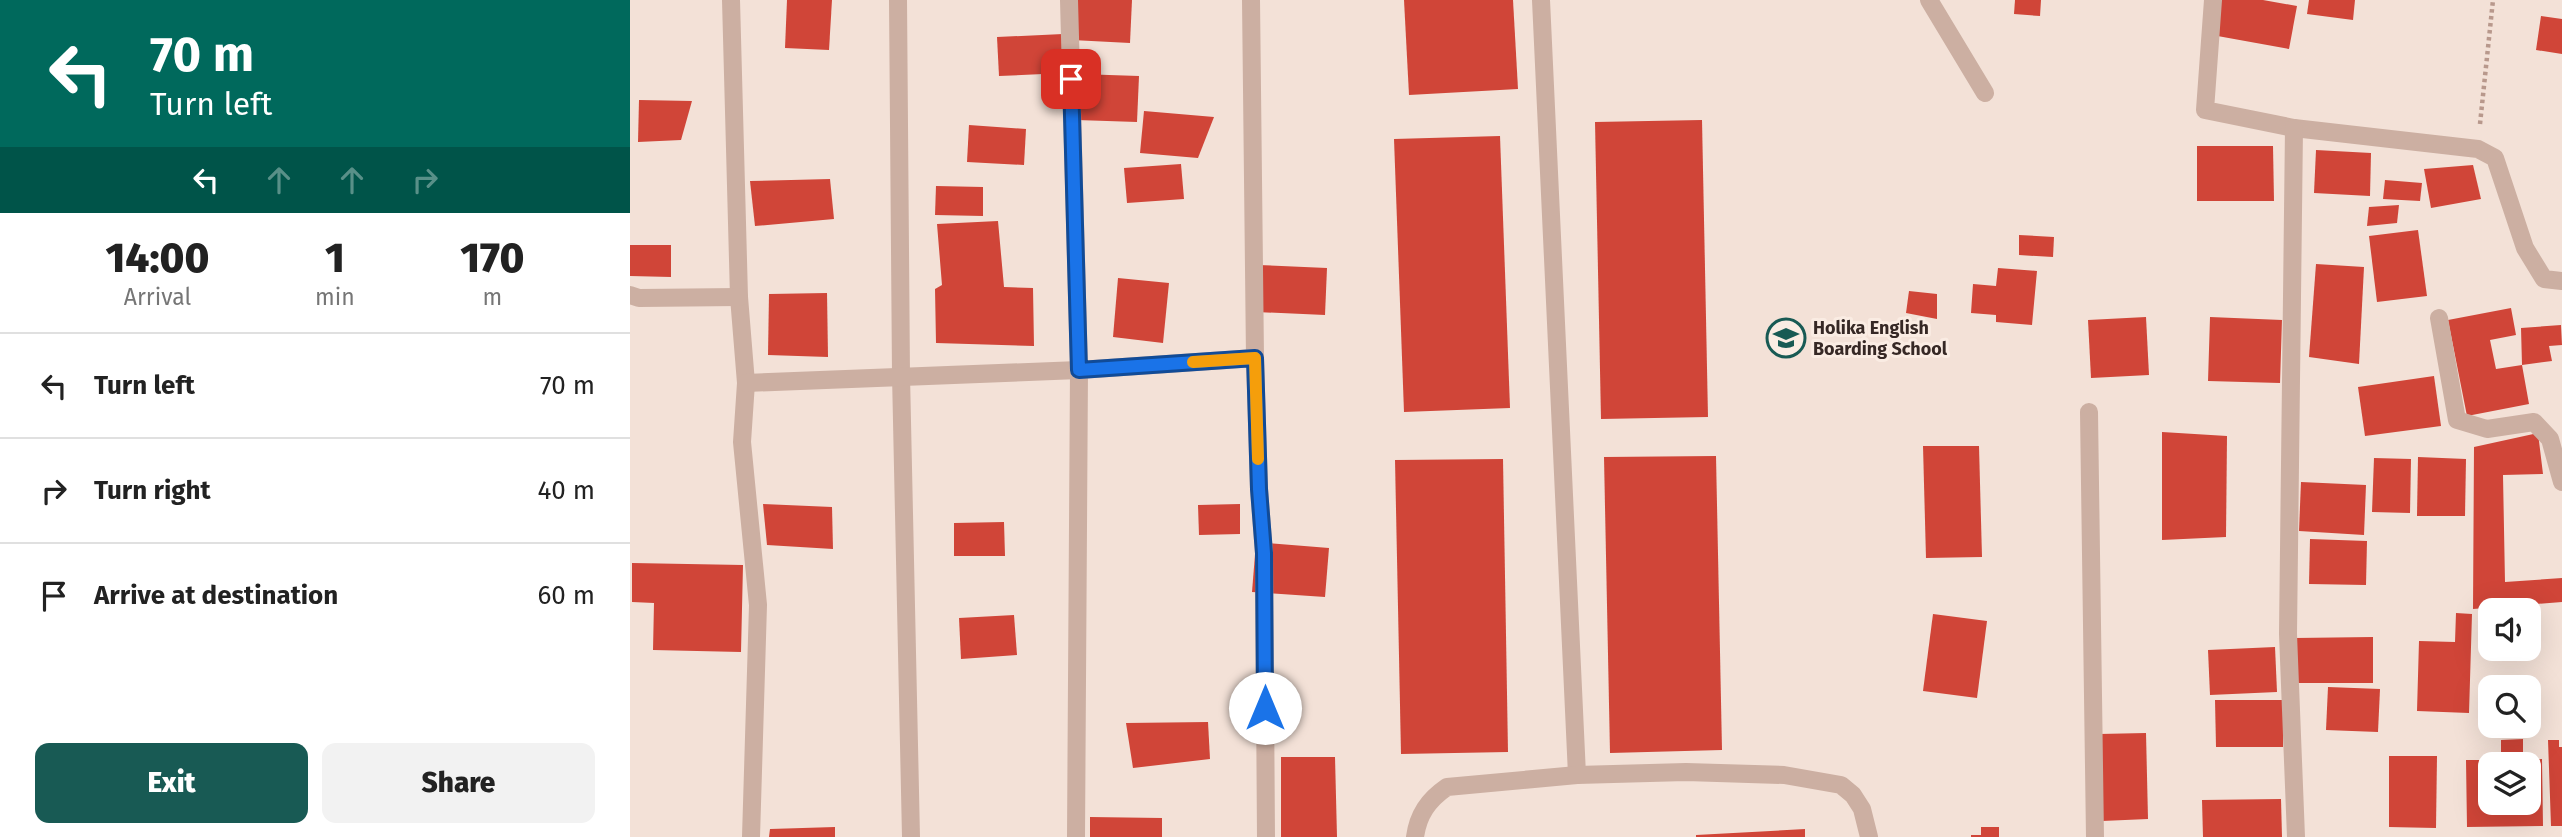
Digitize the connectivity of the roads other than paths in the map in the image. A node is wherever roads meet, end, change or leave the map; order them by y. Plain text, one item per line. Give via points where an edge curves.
1 (731, 0) edge
2 (898, 0) edge
3 (1069, 0) edge
4 (1251, 0) edge
5 (1541, 0) edge
6 (1929, 0) edge
7 (2213, 0) edge
8 (1985, 93) dead end
9 (2294, 128) junction
10 (2562, 281) edge
11 (630, 295) edge
12 (739, 297) junction
13 (2439, 318) dead end
14 (1255, 358) junction
15 (1079, 370) junction
16 (901, 375) junction
17 (746, 383) junction
18 (2089, 412) dead end
19 (2562, 482) edge
20 (1577, 775) junction
21 (751, 837) edge
22 (911, 837) edge
23 (1076, 837) edge
24 (1266, 837) edge
25 (1415, 837) edge
26 (1869, 837) edge
27 (2095, 837) edge
28 (2296, 837) edge

1 - 12 street
2 - 16 street
3 - 15 street
4 - 14 street
5 - 20 street
6 - 8 street
7 - 9 street via 2205,110
9 - 10 street via 2478,149 2494,159 2525,248 2544,279
9 - 28 street via 2288,634
11 - 12 street
12 - 17 street
13 - 19 street via 2457,421 2487,429 2534,422 2550,439
14 - 15 street
14 - 24 street via 1264,553
15 - 16 street
15 - 23 street
16 - 17 street
16 - 22 street
17 - 21 street via 742,442 758,605
18 - 27 street
20 - 25 street via 1447,787 1433,796 1417,820
20 - 26 street via 1784,775 1841,785 1862,809

